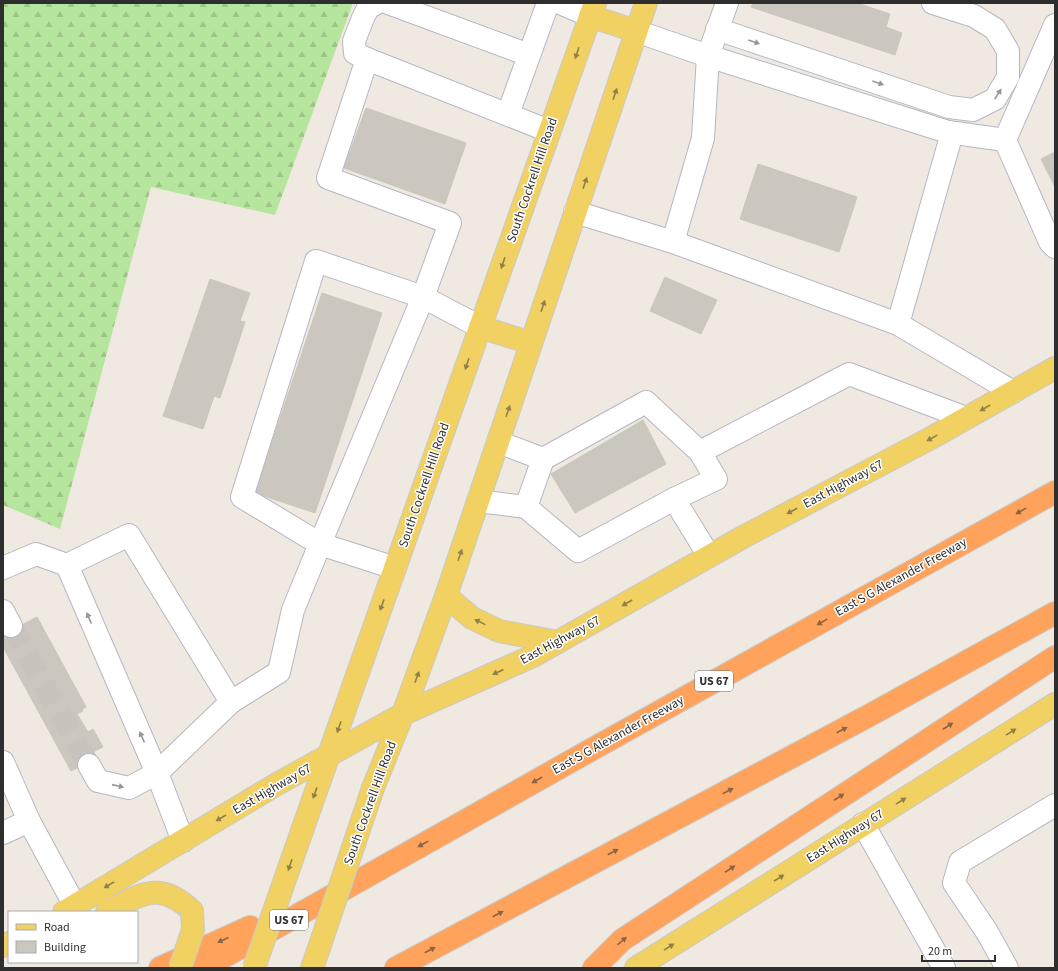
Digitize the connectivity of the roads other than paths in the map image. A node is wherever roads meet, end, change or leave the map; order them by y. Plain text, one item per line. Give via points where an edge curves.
1 (377, 3) edge
2 (388, 3) edge
3 (548, 3) edge
4 (560, 3) edge
5 (646, 3) edge
6 (727, 3) edge
7 (934, 3) edge
8 (592, 9) edge
9 (1055, 25) edge
10 (717, 29) junction
11 (636, 30) junction
12 (529, 55) junction
13 (708, 56) junction
14 (367, 59) junction
15 (508, 114) junction
16 (550, 131) junction
17 (948, 132) junction
18 (1005, 140) junction
19 (575, 212) junction
20 (673, 242) junction
21 (1055, 247) edge
22 (423, 297) junction
23 (898, 324) junction
24 (480, 327) junction
25 (531, 343) junction
26 (1055, 368) edge
27 (1013, 392) junction
28 (966, 418) junction
29 (498, 442) junction
30 (700, 452) junction
31 (543, 459) junction
32 (1055, 492) edge
33 (674, 499) junction
34 (478, 501) junction
35 (526, 508) junction
36 (320, 544) junction
37 (709, 556) junction
38 (67, 565) junction
39 (3, 568) edge
40 (395, 568) junction
41 (446, 596) junction
42 (1055, 613) edge
43 (558, 642) junction
44 (1055, 657) edge
45 (231, 702) junction
46 (1055, 704) edge
47 (403, 714) junction
48 (328, 758) junction
49 (3, 762) edge
50 (89, 765) tunnel mouth
51 (157, 773) junction
52 (1055, 805) edge
53 (29, 821) junction
54 (863, 824) junction
55 (3, 833) edge
56 (183, 841) junction
57 (373, 872) junction
58 (70, 909) edge
59 (109, 911) edge
60 (160, 968) edge
61 (180, 968) edge
62 (204, 968) edge
63 (254, 968) edge
64 (312, 968) edge
65 (396, 968) edge
66 (594, 968) edge
67 (636, 968) edge
68 (944, 968) edge
69 (1007, 968) edge

1 - 14 lane via 368,8 354,41 355,52
2 - 12 lane
3 - 12 lane
4 - 8 lane
5 - 11 main road, South Cockrell Hill Road
6 - 10 lane
10 -> 7 lane via 949,107 973,110 995,99 1008,77 1008,51 995,29 974,16
8 - 11 main road
8 -> 16 main road, South Cockrell Hill Road
9 - 18 lane
10 - 13 lane
11 - 13 lane
19 -> 11 main road, South Cockrell Hill Road
12 - 15 lane
13 - 17 lane
13 - 20 lane via 703,138
14 - 15 lane
14 - 22 lane via 328,178 450,222
15 - 16 lane
16 -> 24 main road, South Cockrell Hill Road
17 - 18 lane
17 - 23 lane via 950,140
18 - 21 lane via 1050,242
19 - 20 lane
25 -> 19 main road, South Cockrell Hill Road
20 - 23 lane
22 - 24 lane
22 - 36 lane
22 - 36 lane via 316,261 242,497
23 - 27 lane
24 - 25 main road
24 -> 40 main road, South Cockrell Hill Road
29 -> 25 main road, South Cockrell Hill Road
26 - 27 main road, East Highway 67
27 -> 28 main road, East Highway 67
28 - 30 lane via 849,374
28 -> 37 main road, East Highway 67
29 - 31 lane
29 - 34 main road, South Cockrell Hill Road
30 - 31 lane via 646,402
30 - 33 lane via 716,479
31 - 35 lane
32 -> 57 highway, East S G Alexander Freeway / US 67
33 - 35 lane via 578,551
33 - 37 lane
34 - 35 lane
41 -> 34 main road, South Cockrell Hill Road
36 - 40 lane
36 - 45 lane via 293,610 279,672
37 -> 43 main road, East Highway 67
38 - 39 lane via 36,554
38 - 45 lane via 130,535
51 -> 38 lane
40 -> 48 main road, South Cockrell Hill Road
43 -> 41 main road via 499,631 472,618
47 -> 41 main road, South Cockrell Hill Road
65 -> 42 highway via 870,715
43 -> 47 main road, East Highway 67 via 534,656
66 -> 44 highway via 622,940
45 - 51 lane
54 -> 46 main road, East Highway 67
47 - 48 main road, East Highway 67
47 - 64 main road, South Cockrell Hill Road, bridge via 373,788
48 -> 56 main road, East Highway 67 via 277,784
48 -> 63 main road, South Cockrell Hill Road, bridge
49 - 53 lane
50 -> 51 lane via 98,782 128,788
51 - 56 lane
52 - 69 lane via 960,862 954,883 987,932
53 - 55 lane
53 - 58 lane
67 -> 54 main road, East Highway 67
54 - 68 lane
56 -> 58 main road, East Highway 67
57 -> 60 highway
57 - 62 highway, East S G Alexander Freeway / US 67
59 - 61 main road, bridge via 136,897 158,892 181,901 192,911 193,930

